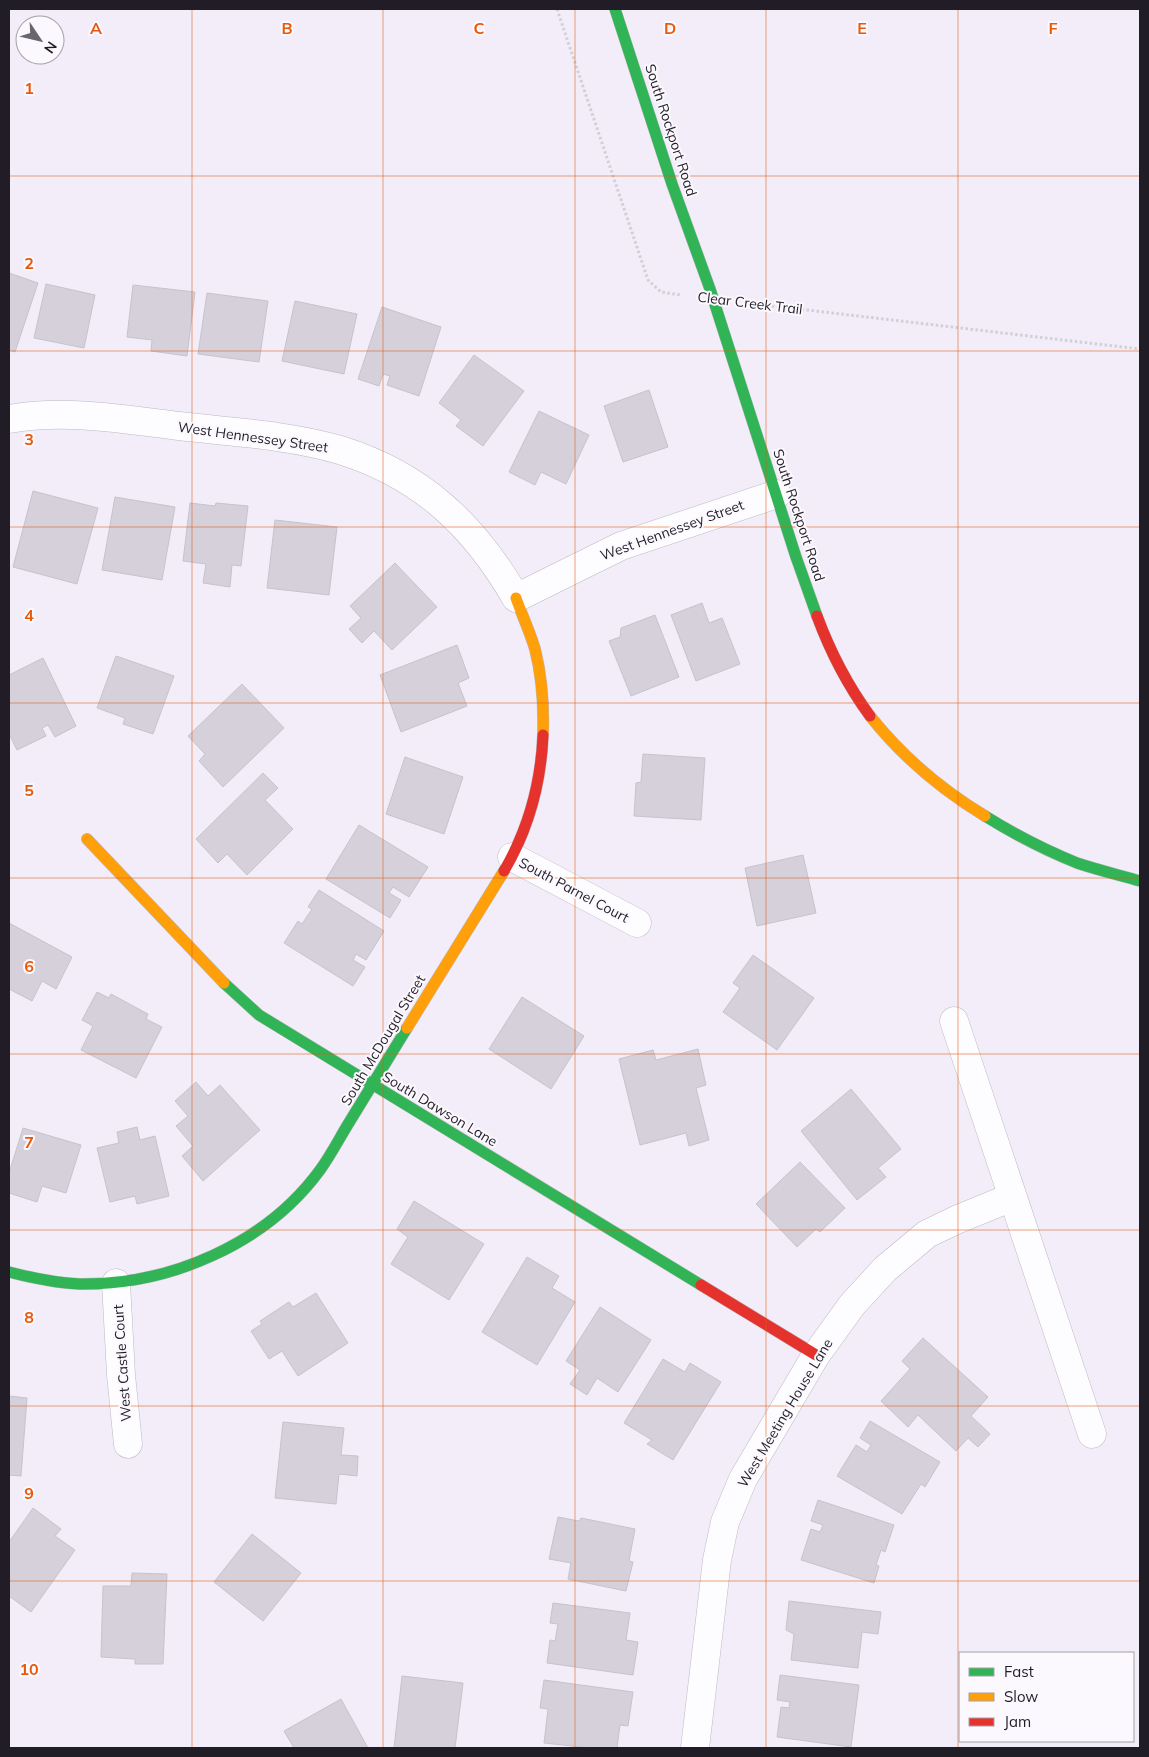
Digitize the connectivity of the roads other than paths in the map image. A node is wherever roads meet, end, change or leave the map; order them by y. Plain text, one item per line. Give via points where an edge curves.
1 (615, 9) edge
2 (9, 419) edge
3 (777, 494) junction
4 (516, 598) junction
5 (87, 840) dead end
6 (512, 857) junction
7 (1140, 881) edge
8 (637, 923) dead end
9 (954, 1021) dead end
10 (373, 1086) junction
11 (1012, 1197) junction
12 (9, 1272) edge
13 (116, 1282) junction
14 (816, 1355) junction
15 (1092, 1434) dead end
16 (128, 1444) dead end
17 (695, 1748) edge

1 - 3 street, South Rockport Road
2 - 4 street, West Hennessey Street via 58,414 102,416 300,441 348,453 403,478 446,509 498,566
3 - 4 street, West Hennessey Street via 621,546
3 - 7 street, South Rockport Road via 804,581 843,673 866,712 891,739 947,790 1024,840 1070,860
4 - 6 street, South McDougal Street via 539,669 542,755 536,789
5 - 10 street, South Dawson Lane via 259,1015
6 - 8 street, South Parnel Court
6 - 10 street, South McDougal Street
9 - 11 street
10 - 13 street, South McDougal Street via 321,1169 281,1212 247,1237 208,1258 168,1272
10 - 14 street, South Dawson Lane
11 - 14 street, West Meeting House Lane via 934,1230 909,1249 885,1269 852,1305
11 - 15 street
12 - 13 street, South McDougal Street via 52,1281
13 - 16 street, West Castle Court
14 - 17 street, West Meeting House Lane via 743,1479 725,1522 717,1560

